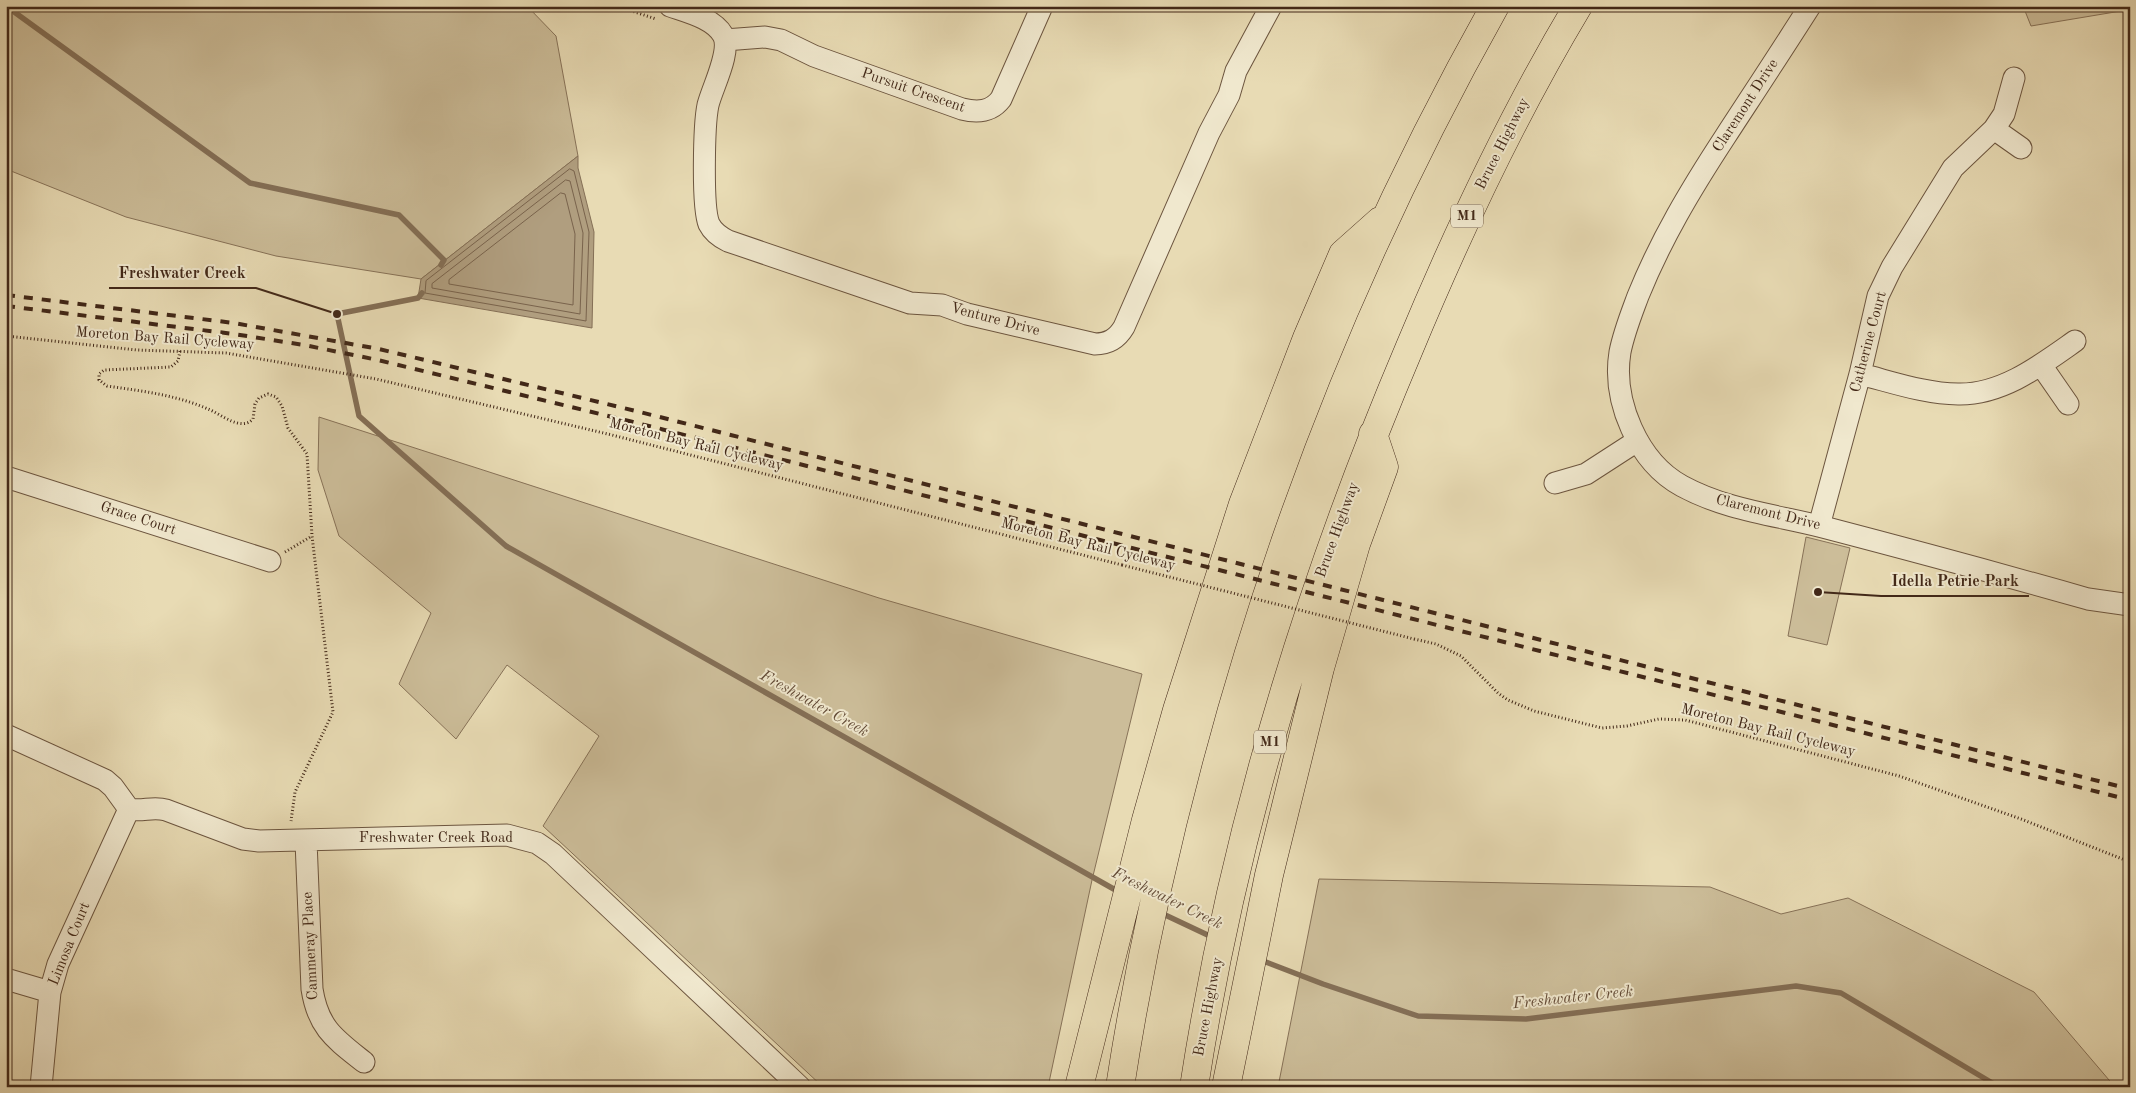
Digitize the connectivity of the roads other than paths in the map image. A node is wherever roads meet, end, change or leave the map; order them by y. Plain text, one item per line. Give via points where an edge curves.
1 (1042, 6) edge
2 (1271, 6) edge
3 (1495, 6) edge
4 (1578, 6) edge
5 (1810, 6) edge
6 (666, 14) edge
7 (725, 40) junction
8 (2014, 78) dead end
9 (1994, 130) junction
10 (2021, 148) dead end
11 (1386, 215) junction
12 (2075, 341) dead end
13 (2041, 365) junction
14 (1860, 374) junction
15 (2068, 404) dead end
16 (1373, 434) junction
17 (1637, 441) junction
18 (6, 477) edge
19 (1555, 484) dead end
20 (1819, 526) junction
21 (270, 560) road end
22 (2130, 605) edge
23 (6, 735) edge
24 (129, 809) junction
25 (298, 841) junction
26 (6, 979) edge
27 (50, 992) junction
28 (364, 1062) dead end
29 (41, 1087) edge
30 (800, 1087) edge
31 (1079, 1087) edge
32 (1120, 1087) edge
33 (1194, 1087) edge
34 (1226, 1087) edge

1 - 7 street, Pursuit Crescent via 1001,98 992,107 978,112 833,62 781,40 765,37
2 - 7 street, Venture Drive via 1236,70 1229,95 1209,133 1124,328 1113,340 1103,344 967,314 942,305 910,303 736,244 716,234 709,224 706,208 706,122 725,53
3 - 11 highway via 1457,73
4 - 16 highway, Bruce Highway / M1 via 1527,96 1464,223
5 - 17 street, Claremont Drive via 1692,188 1650,266 1625,330 1620,355 1623,402
6 - 7 street via 707,22 719,30
8 - 9 street, Catherine Court via 2004,114
9 - 10 street
9 - 14 street, Catherine Court via 1953,168 1892,267 1878,296
11 - 31 highway via 1343,254 1243,504 1192,658 1146,820
11 - 32 highway via 1302,416 1211,684 1171,831 1143,955
12 - 13 street
13 - 14 street via 2014,381 1980,392 1959,394
13 - 15 street
14 - 20 street, Catherine Court
16 - 33 highway, Bruce Highway / M1 via 1320,580 1274,727 1238,861
16 - 34 highway via 1384,467 1356,544 1330,632 1269,875
17 - 19 street via 1586,474
17 - 20 street, Claremont Drive via 1658,468 1680,485 1705,497 1738,508
18 - 21 street, Grace Court
20 - 22 street, Claremont Drive via 2088,599
23 - 24 street via 105,780
24 - 25 street, Freshwater Creek Road via 158,807 243,838
24 - 27 street, Limosa Court via 58,964
25 - 28 street, Cammeray Place via 315,1009 337,1040
25 - 30 street, Freshwater Creek Road via 507,835 537,843 553,854
26 - 27 street
27 - 29 street, Limosa Court

